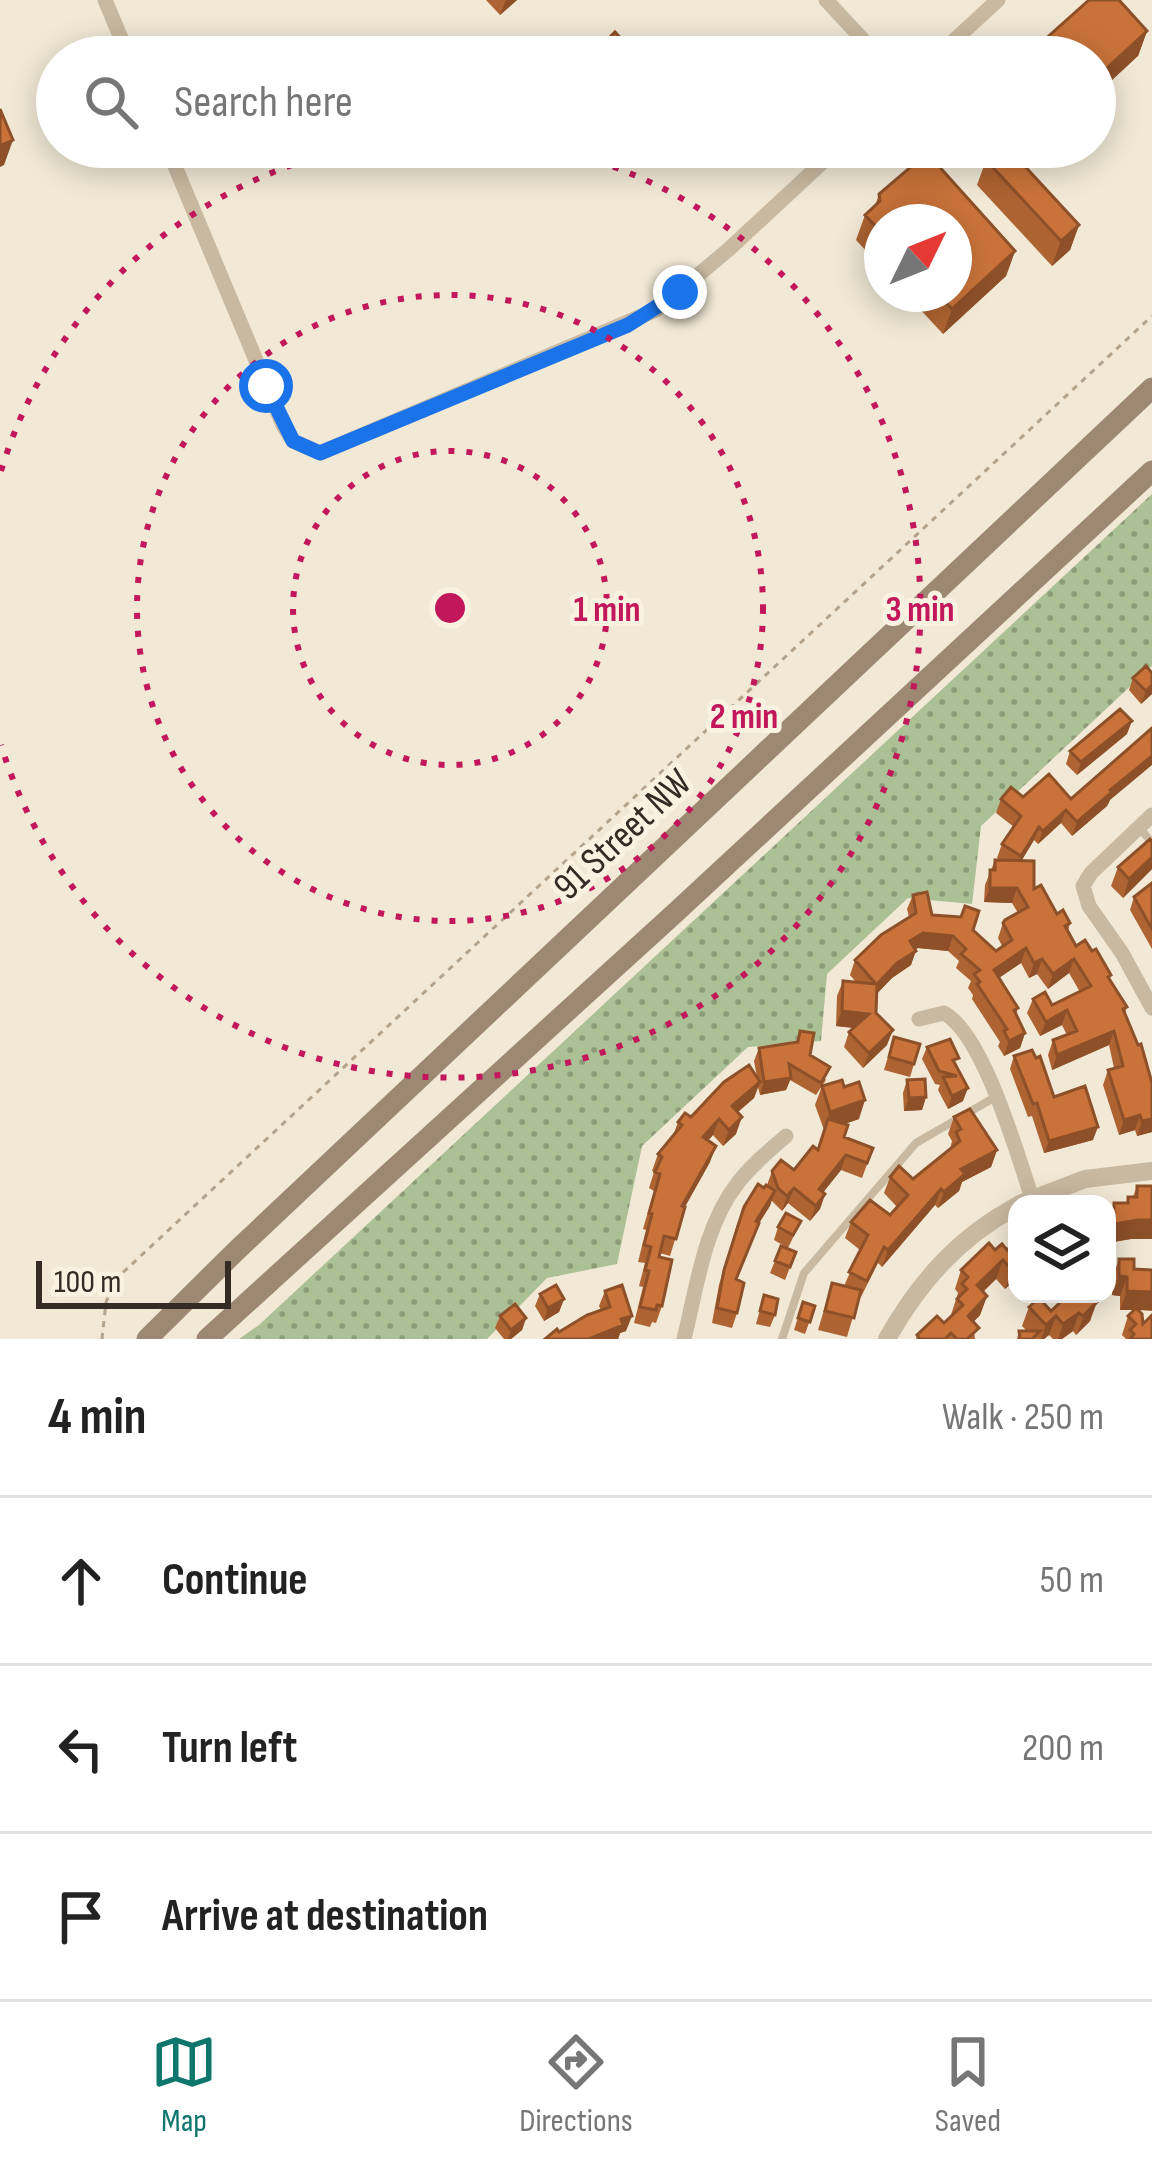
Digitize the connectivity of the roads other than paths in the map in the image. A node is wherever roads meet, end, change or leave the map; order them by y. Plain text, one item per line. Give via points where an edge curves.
1 (105, 0) edge
2 (826, 0) edge
3 (998, 0) edge
4 (120, 36) edge
5 (859, 36) edge
6 (959, 36) edge
7 (175, 168) edge
8 (816, 168) edge
9 (1152, 388) edge
10 (1152, 471) edge
11 (1152, 815) edge
12 (1139, 827) junction
13 (1152, 843) edge
14 (1152, 1008) edge
15 (919, 1018) dead end
16 (997, 1096) junction
17 (786, 1136) dead end
18 (1152, 1171) edge
19 (1021, 1195) edge
20 (1044, 1195) edge
21 (1008, 1212) edge
22 (147, 1339) edge
23 (207, 1339) edge
24 (684, 1339) edge
25 (782, 1339) edge
26 (887, 1339) edge

1 - 4 street
2 - 5 street
3 - 6 street
7 - 8 street via 283,425 293,441 320,453 656,310
9 - 22 main road, 91 Street NW
10 - 23 main road
11 - 12 street
12 - 13 lane
12 - 14 street via 1083,886
15 - 16 street via 952,1017
16 - 19 street
16 - 25 lane via 916,1143 804,1273
17 - 24 street via 723,1204
18 - 20 street via 1085,1179
21 - 26 street via 952,1251

